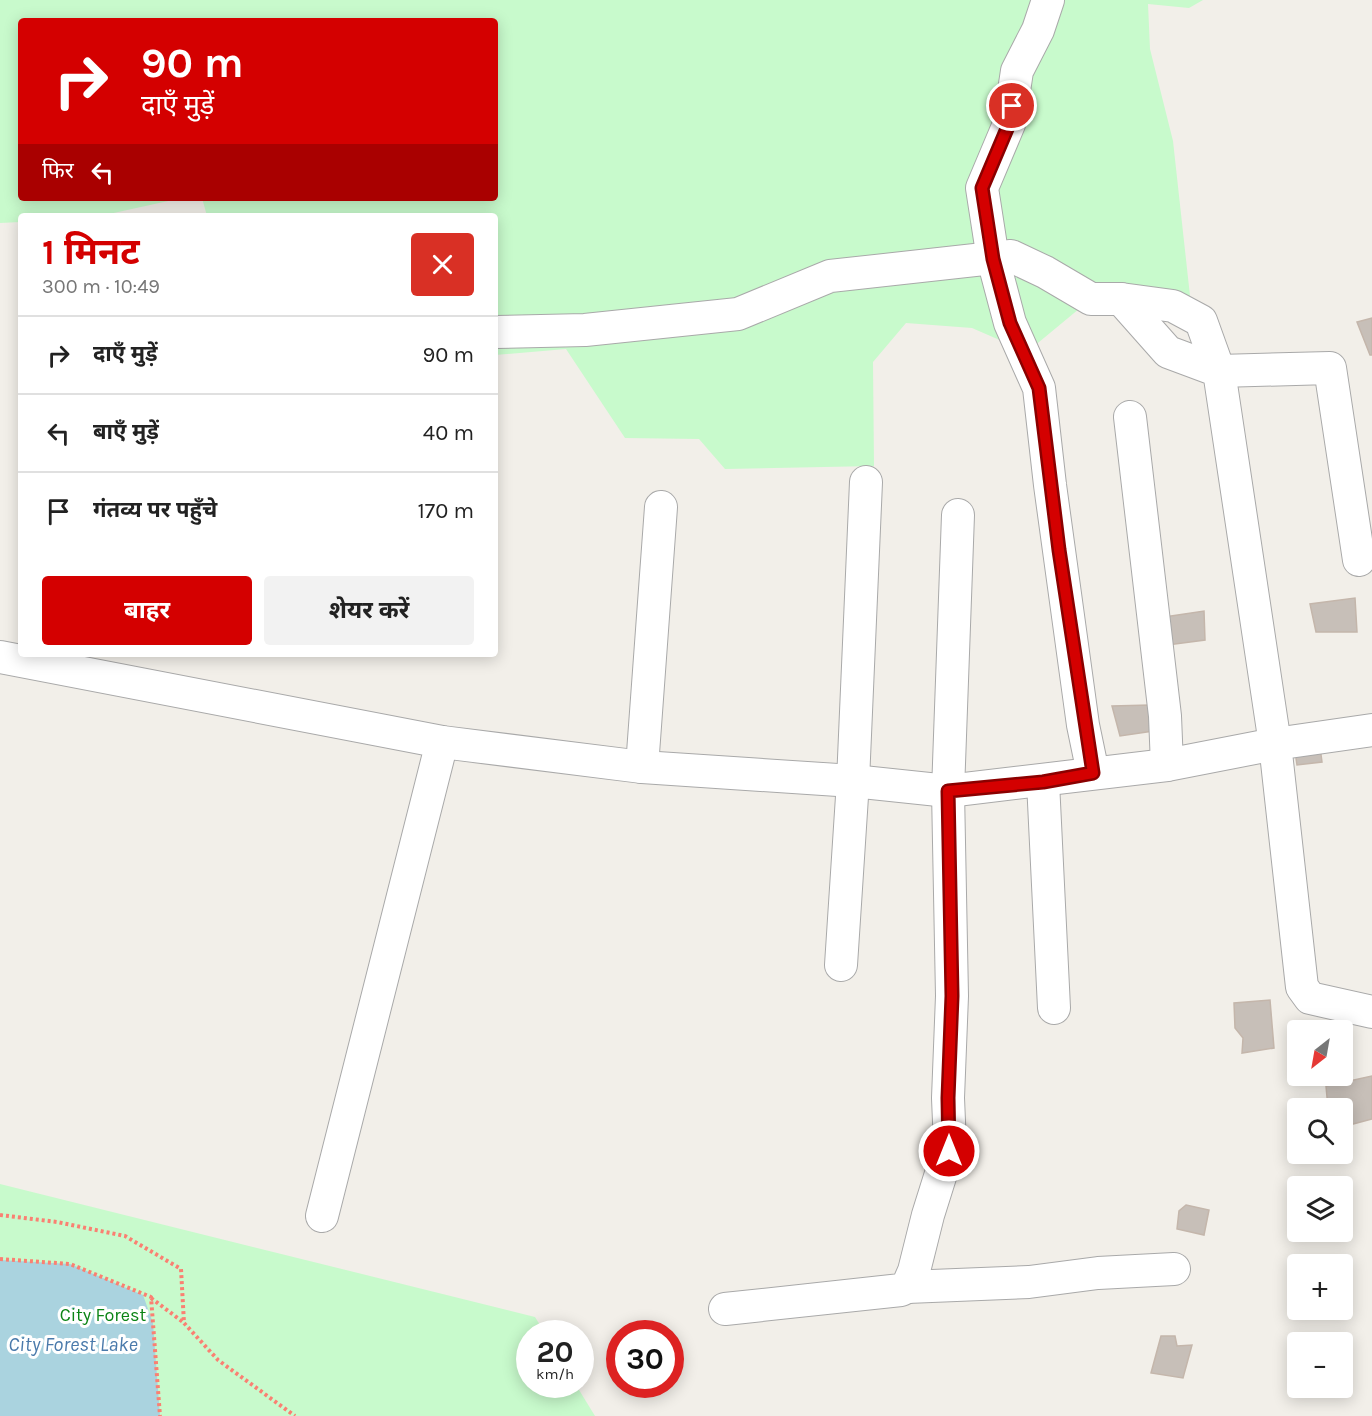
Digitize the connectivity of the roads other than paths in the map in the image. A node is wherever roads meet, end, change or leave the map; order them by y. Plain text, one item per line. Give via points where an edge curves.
1 (1048, 0) edge
2 (993, 259) junction
3 (1122, 299) junction
4 (498, 332) edge
5 (1220, 370) junction
6 (1130, 417) dead end
7 (866, 482) dead end
8 (661, 507) dead end
9 (958, 515) dead end
10 (1359, 560) dead end
11 (0, 657) edge
12 (94, 665) edge
13 (1372, 730) edge
14 (442, 742) junction
15 (1275, 744) junction
16 (1167, 765) junction
17 (642, 767) junction
18 (1093, 773) junction
19 (854, 781) junction
20 (1043, 782) junction
21 (948, 791) junction
22 (841, 965) dead end
23 (1054, 1008) dead end
24 (1372, 1012) edge
25 (322, 1216) dead end
26 (1174, 1269) dead end
27 (907, 1287) junction
28 (725, 1309) dead end

1 - 2 street via 1017,71 1009,124 982,188
2 - 3 street via 1011,256 1091,299
2 - 4 street via 830,276 738,314 585,330
2 - 18 street via 1010,323 1039,388 1083,725
3 - 5 street via 1168,352
3 - 5 street via 1173,306 1201,321
5 - 10 street via 1330,369
5 - 15 street
6 - 16 street via 1165,716
7 - 19 street
8 - 17 street
9 - 21 street
11 - 12 street
12 - 14 street
13 - 15 street
14 - 17 street
14 - 25 street
15 - 16 street
15 - 24 street via 1302,987 1310,998
16 - 18 street
17 - 19 street
18 - 20 street
19 - 21 street
19 - 22 street
20 - 21 street
20 - 23 street
21 - 27 street via 950,1145
26 - 27 street via 1029,1282
27 - 28 street

